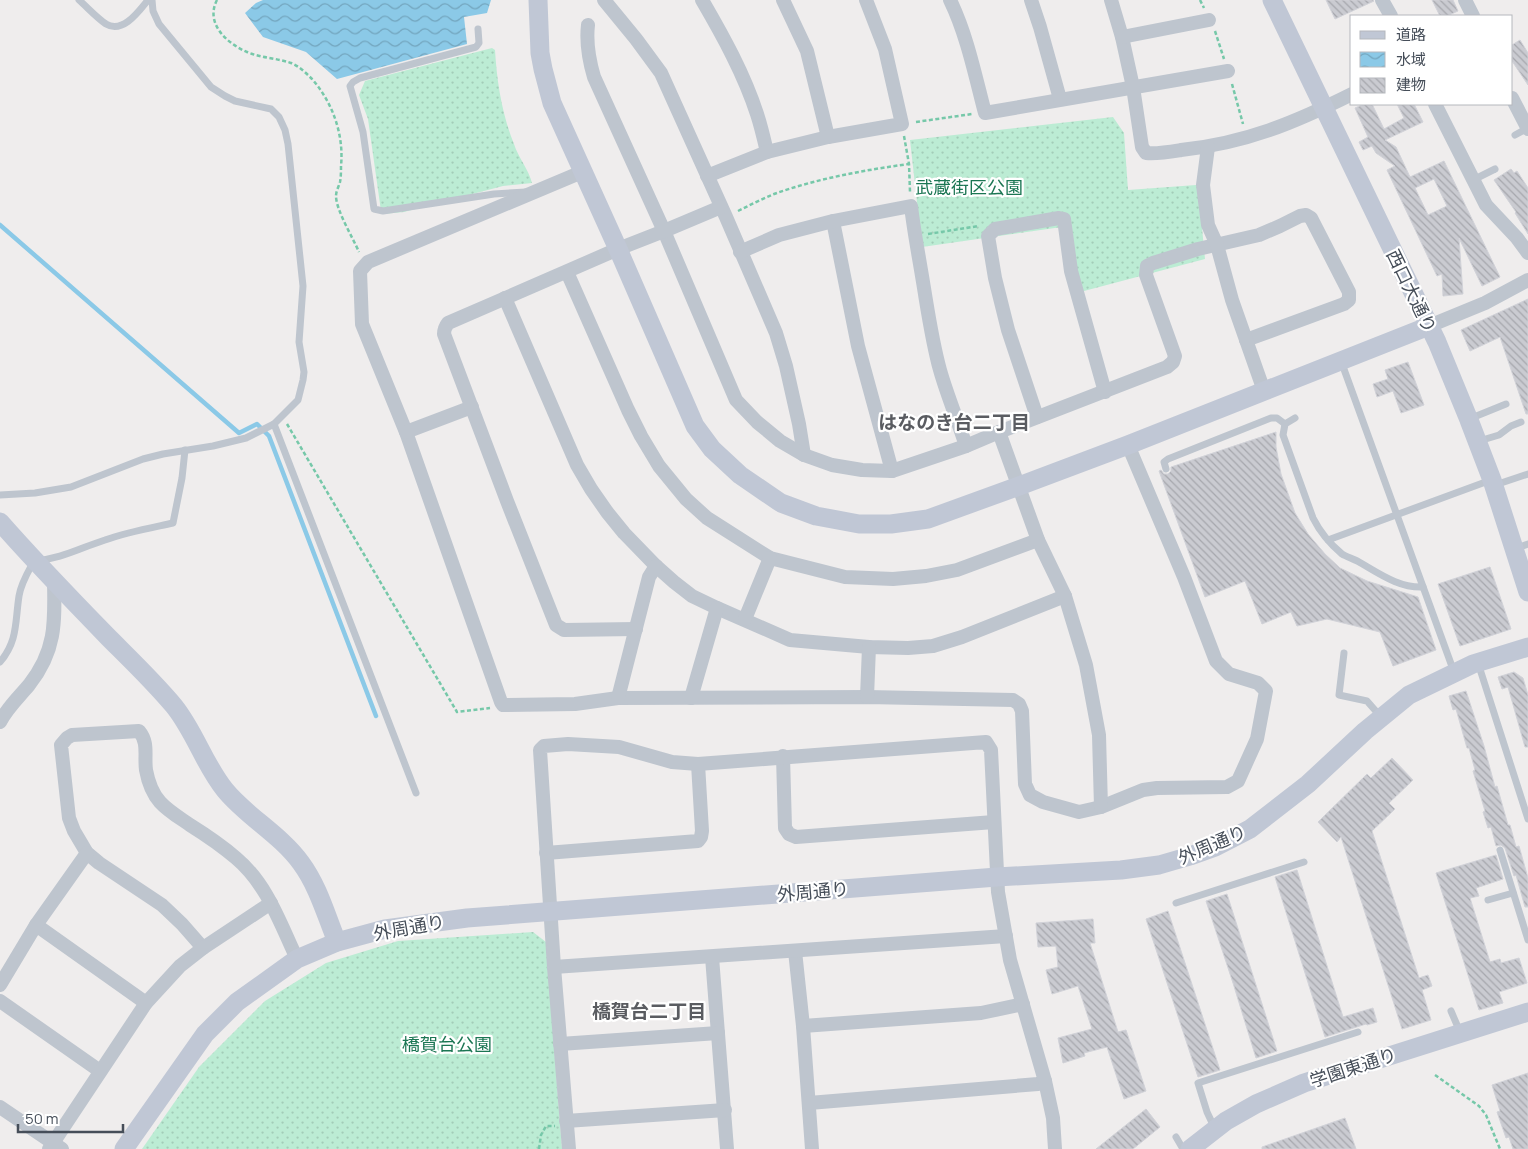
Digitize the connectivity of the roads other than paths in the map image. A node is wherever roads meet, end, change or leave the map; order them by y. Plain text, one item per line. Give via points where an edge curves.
1 (79, 0) edge
2 (148, 0) edge
3 (152, 0) edge
4 (538, 0) edge
5 (604, 0) edge
6 (702, 0) edge
7 (783, 0) edge
8 (866, 0) edge
9 (950, 0) edge
10 (1031, 0) edge
11 (1110, 0) edge
12 (1272, 0) edge
13 (1383, 0) edge
14 (1464, 0) edge
15 (1390, 15) edge
16 (1472, 15) edge
17 (1209, 20) dead end
18 (588, 25) dead end
19 (478, 28) dead end
20 (1122, 37) junction
21 (1228, 71) dead end
22 (1133, 87) junction
23 (1350, 95) edge
24 (1060, 100) junction
25 (1513, 100) edge
26 (1436, 105) edge
27 (1324, 108) junction
28 (1528, 129) edge
29 (1515, 135) dead end
30 (828, 137) junction
31 (1208, 147) junction
32 (767, 152) junction
33 (1495, 169) dead end
34 (582, 172) junction
35 (707, 176) junction
36 (1473, 180) junction
37 (536, 191) junction
38 (723, 212) junction
39 (833, 221) junction
40 (664, 232) junction
41 (1523, 235) edge
42 (1217, 245) junction
43 (618, 249) junction
44 (740, 252) junction
45 (1528, 253) edge
46 (567, 272) junction
47 (1528, 280) edge
48 (505, 298) junction
49 (1429, 326) junction
50 (1246, 340) junction
51 (1341, 361) junction
52 (1264, 391) junction
53 (1105, 392) junction
54 (1506, 404) dead end
55 (472, 407) junction
56 (1037, 417) junction
57 (1295, 418) dead end
58 (1469, 420) junction
59 (1522, 422) dead end
60 (1285, 424) junction
61 (272, 426) junction
62 (406, 432) junction
63 (999, 432) junction
64 (1477, 442) junction
65 (1128, 445) junction
66 (966, 446) junction
67 (185, 450) junction
68 (804, 455) junction
69 (1166, 469) dead end
70 (892, 471) junction
71 (1528, 474) edge
72 (1493, 483) junction
73 (1019, 486) junction
74 (0, 495) edge
75 (1397, 515) junction
76 (0, 522) edge
77 (1038, 540) junction
78 (1328, 540) junction
79 (1521, 547) edge
80 (770, 558) junction
81 (34, 561) junction
82 (656, 566) junction
83 (54, 581) junction
84 (1423, 587) junction
85 (1528, 592) edge
86 (1065, 596) junction
87 (717, 608) junction
88 (745, 619) junction
89 (636, 629) junction
90 (868, 647) junction
91 (1528, 647) edge
92 (1344, 653) dead end
93 (0, 662) edge
94 (1478, 662) junction
95 (1454, 672) junction
96 (618, 698) junction
97 (691, 698) junction
98 (867, 698) junction
99 (1381, 717) junction
100 (0, 722) edge
101 (783, 756) junction
102 (698, 764) junction
103 (416, 793) dead end
104 (1101, 807) junction
105 (1528, 819) edge
106 (994, 822) junction
107 (1500, 850) dead end
108 (86, 853) junction
109 (546, 853) junction
110 (1304, 862) dead end
111 (997, 877) junction
112 (1513, 893) junction
113 (1488, 900) dead end
114 (271, 903) junction
115 (1176, 903) dead end
116 (550, 912) junction
117 (36, 926) junction
118 (1006, 936) junction
119 (1528, 940) edge
120 (337, 942) junction
121 (203, 948) junction
122 (795, 951) junction
123 (712, 957) junction
124 (297, 959) junction
125 (554, 967) junction
126 (0, 985) edge
127 (0, 1001) edge
128 (146, 1003) junction
129 (1023, 1004) junction
130 (1451, 1011) dead end
131 (1528, 1012) edge
132 (803, 1026) junction
133 (1358, 1032) dead end
134 (718, 1033) junction
135 (1461, 1033) junction
136 (560, 1044) junction
137 (100, 1071) junction
138 (1045, 1081) junction
139 (809, 1104) junction
140 (0, 1107) edge
141 (725, 1110) junction
142 (566, 1123) junction
143 (1215, 1129) junction
144 (1183, 1143) edge
145 (54, 1147) edge
146 (124, 1149) edge
147 (568, 1149) edge
148 (728, 1149) edge
149 (812, 1149) edge
150 (1055, 1149) edge
151 (1183, 1149) edge

1 - 2 lane via 107,24 114,26 128,22
3 - 61 lane via 158,24 211,87 235,101 271,109 285,130 303,286 299,342 304,372 298,400
4 - 34 street via 543,69 552,104
5 - 35 street via 661,73
6 - 32 street via 742,76
7 - 30 street via 807,51
8 - 30 street via 885,49 902,124
9 - 24 street via 985,113
10 - 24 street
11 - 20 street
12 - 27 street, 西口大通り
13 - 15 street
14 - 16 street
17 - 20 street
18 - 40 street via 588,52 594,77
19 - 37 lane via 479,43 476,47 352,82 350,86 363,132 374,209 383,211
20 - 22 street
21 - 22 street
22 - 24 street
22 - 31 street via 1142,147 1146,153
23 - 27 street
25 - 28 street
26 - 36 street
27 - 31 street via 1277,128
27 - 49 street, 西口大通り
28 - 29 lane
30 - 32 street
31 - 42 street via 1203,185 1208,225
32 - 35 street
33 - 36 lane
34 - 37 street
34 - 43 street
35 - 38 street
36 - 41 street via 1486,205
37 - 62 street via 365,265 360,271 362,324
38 - 40 street
38 - 44 street
39 - 44 street via 780,236
39 - 66 street via 911,206 940,372
39 - 70 street via 858,346
40 - 43 street
40 - 68 street via 736,400 780,442
41 - 45 street
42 - 50 street
42 - 50 street via 1259,235 1306,215 1311,218 1349,292 1349,300 1344,304
42 - 53 street via 1147,266 1146,275 1175,356 1167,368
43 - 46 street
43 - 73 street via 695,426 712,449 740,476 781,504 816,516 859,524 891,524 928,518
44 - 68 street via 776,333
46 - 48 street
46 - 80 street via 628,410 659,466 686,499 707,518
47 - 49 street via 1485,303
48 - 55 street via 445,326 444,334
48 - 82 street via 586,481 624,533
49 - 51 street
49 - 58 street, 西口大通り
50 - 52 street
51 - 52 street
51 - 75 lane
52 - 65 street
53 - 56 street
53 - 56 street via 1071,271 1064,219 995,229 988,236 995,278 1008,330
54 - 58 lane
55 - 62 street
55 - 89 street via 556,624 564,630
56 - 63 street
57 - 60 lane
58 - 64 street, 西口大通り
59 - 64 lane via 1499,435
60 - 69 lane via 1277,418 1270,418 1168,459 1164,462
60 - 78 lane via 1283,435 1300,486 1313,518
61 - 67 lane via 246,438
61 - 103 lane
62 - 96 street via 503,705 575,704
63 - 66 street
63 - 73 street
64 - 72 street, 西口大通り
65 - 73 street
65 - 104 street via 1216,661 1230,674 1258,682 1266,691 1258,739 1238,781 1227,787 1143,790
66 - 70 street
67 - 74 lane via 143,459 71,486
67 - 81 lane via 173,523 126,533 50,560
68 - 70 street via 832,465
71 - 72 lane
72 - 75 lane
72 - 79 street, 西口大通り
73 - 77 street
75 - 78 lane
75 - 84 lane
76 - 81 street
77 - 80 street via 957,570 893,579 845,577
77 - 86 street
78 - 84 lane via 1344,555 1392,581
79 - 85 street, 西口大通り
80 - 88 street
81 - 83 street
81 - 93 lane via 19,596 13,641
82 - 87 street via 692,596
82 - 89 street via 649,577
83 - 100 street via 54,634 48,652 40,670
83 - 120 street via 176,708 226,791 301,862 314,883
84 - 95 lane
86 - 90 street via 933,646
86 - 104 street via 1086,665 1099,735
87 - 88 street
87 - 97 street
88 - 90 street via 790,640
89 - 96 street
90 - 98 street
91 - 94 street, 外周通り
92 - 99 lane via 1339,695 1367,701
94 - 95 street, 外周通り
94 - 105 lane
95 - 99 street, 外周通り via 1409,695
96 - 97 street
97 - 98 street
98 - 104 street via 1013,700 1022,711 1026,784 1030,795 1079,812
99 - 111 street, 外周通り via 1289,800 1250,829 1215,847 1159,864 1121,870
101 - 102 street
101 - 106 street via 986,742 991,750
101 - 106 street via 785,828 796,837
102 - 109 street via 702,831 698,840
102 - 109 street via 672,762 619,747 544,746 540,750
106 - 111 street
107 - 112 lane
108 - 114 street via 69,818 61,745 72,735 139,730 145,738 146,770 160,802 237,859 262,886
108 - 117 street
108 - 121 street via 162,904
109 - 116 street
110 - 115 lane
111 - 116 street, 外周通り
111 - 118 street
112 - 113 lane
112 - 119 lane
114 - 121 street
114 - 124 street
116 - 120 street, 外周通り via 409,925
116 - 125 street
117 - 126 street
117 - 128 street
118 - 122 street
118 - 129 street
120 - 124 street, 外周通り
121 - 128 street via 180,966
122 - 123 street
122 - 132 street
123 - 125 street
123 - 134 street
124 - 146 street, 外周通り via 237,1002 204,1034
125 - 136 street
127 - 137 street
128 - 137 street
129 - 132 street via 981,1013
129 - 138 street
130 - 135 lane
131 - 135 street, 学園東通り
132 - 139 street
133 - 143 lane via 1198,1083
134 - 136 street
134 - 141 street
135 - 143 street, 学園東通り via 1304,1083 1256,1104
136 - 142 street
137 - 145 street
138 - 139 street
138 - 150 street via 1053,1118
139 - 149 street
140 - 145 street
141 - 142 street
141 - 148 street
142 - 147 street
143 - 144 street, 学園東通り
144 - 151 lane

